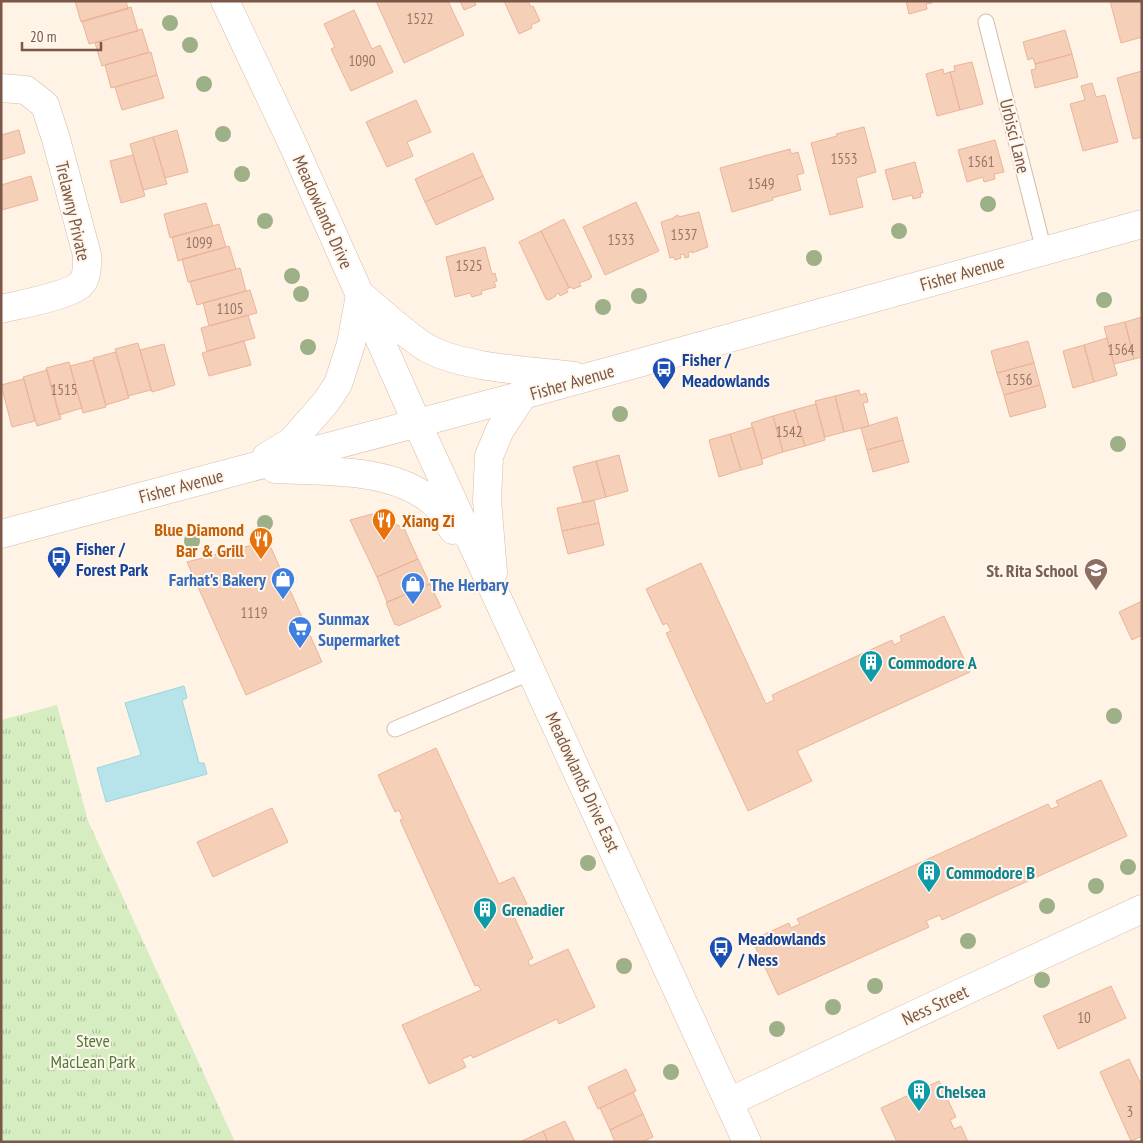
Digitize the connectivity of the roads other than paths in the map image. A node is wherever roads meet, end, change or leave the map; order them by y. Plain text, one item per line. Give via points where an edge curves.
1 (225, 1) edge
2 (986, 22) dead end
3 (1, 88) edge
4 (1142, 224) edge
5 (1044, 250) junction
6 (360, 295) junction
7 (1, 309) edge
8 (587, 377) junction
9 (522, 395) junction
10 (417, 423) junction
11 (247, 468) junction
12 (1, 534) edge
13 (495, 591) junction
14 (532, 672) junction
15 (395, 729) dead end
16 (1139, 917) edge
17 (729, 1102) junction
18 (747, 1142) edge

1 - 6 main road, Meadowlands Drive
2 - 5 lane, Urbisci Lane
3 - 7 main road, Trelawny Private via 26,90 45,105 87,255 87,271 81,284 64,293
4 - 5 main road, Fisher Avenue
5 - 8 main road, Fisher Avenue
6 - 8 main road via 427,348 451,358
6 - 10 main road, Meadowlands Drive
6 - 11 main road via 351,344 338,384 292,440
8 - 9 main road, Fisher Avenue
9 - 10 main road, Fisher Avenue
9 - 13 main road via 500,430 489,456 487,500
10 - 11 main road, Fisher Avenue
10 - 13 main road, Meadowlands Drive East
11 - 12 main road, Fisher Avenue
11 - 13 main road via 360,473 400,483 420,492 435,503
13 - 14 main road, Meadowlands Drive East
14 - 15 lane
14 - 17 main road, Meadowlands Drive East
16 - 17 main road, Ness Street
17 - 18 main road, Meadowlands Drive East

